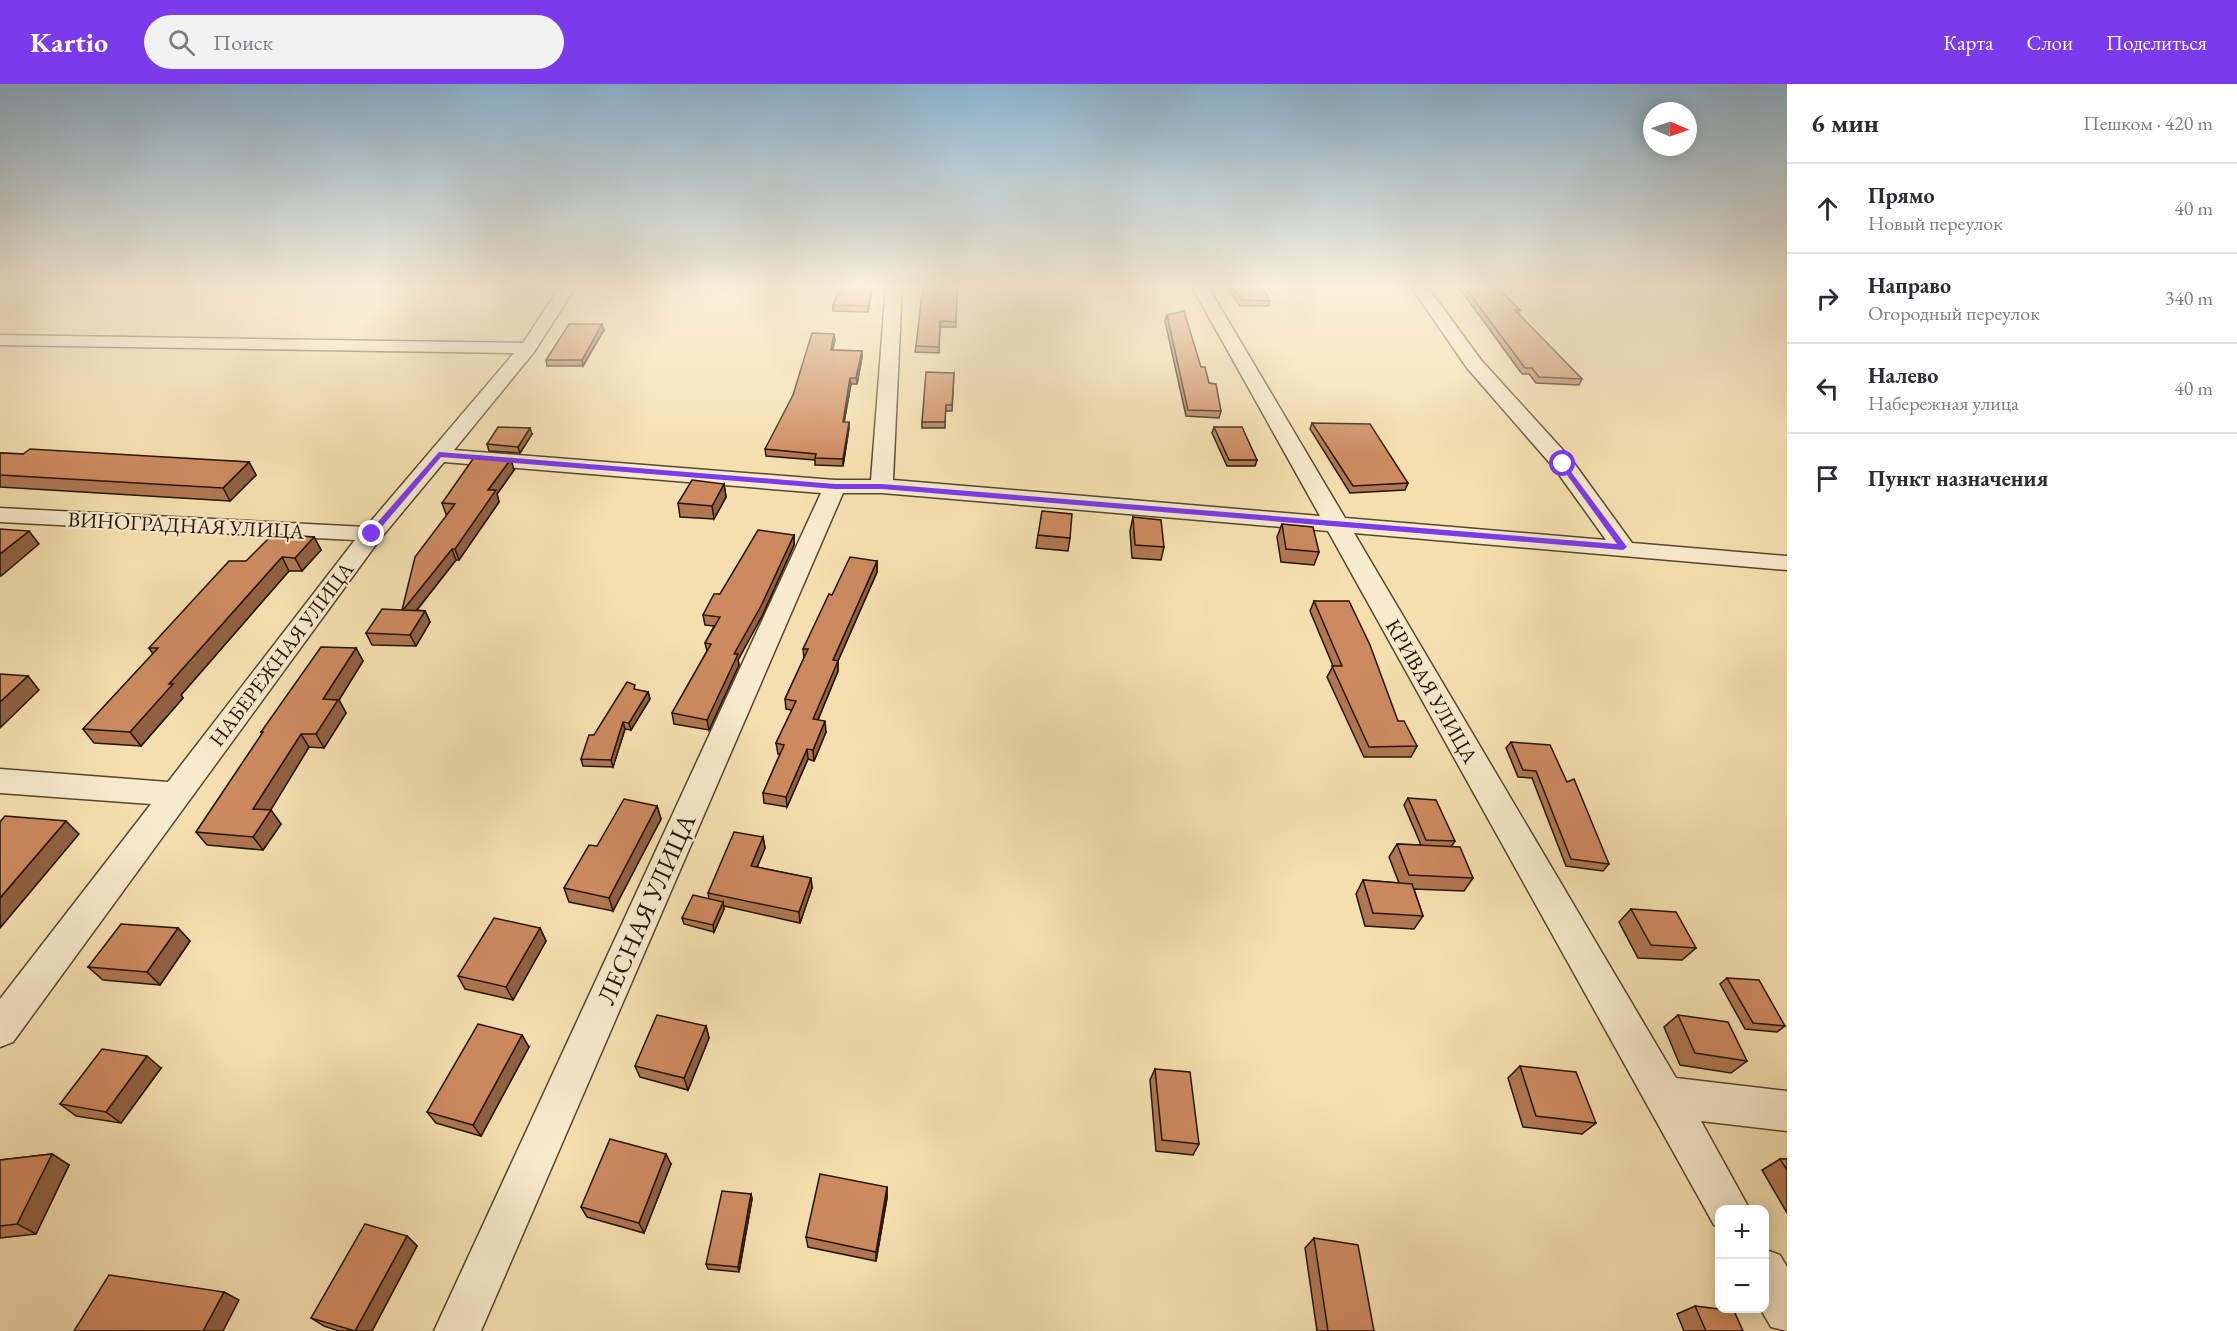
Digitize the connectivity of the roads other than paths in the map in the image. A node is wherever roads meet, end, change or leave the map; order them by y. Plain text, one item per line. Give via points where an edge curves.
1 (211, 343) edge
2 (531, 343) edge
3 (891, 343) edge
4 (1233, 343) edge
5 (1459, 343) edge
6 (528, 348) junction
7 (439, 454) junction
8 (882, 486) junction
9 (835, 487) junction
10 (0, 515) edge
11 (1337, 523) junction
12 (372, 534) junction
13 (1623, 547) junction
14 (1787, 563) edge
15 (0, 781) edge
16 (175, 794) junction
17 (0, 1029) edge
18 (1665, 1097) junction
19 (1787, 1111) edge
20 (1727, 1205) edge
21 (1769, 1280) edge
22 (1787, 1311) edge
23 (457, 1331) edge

1 - 6 street
2 - 6 street, НАБЕРЕЖНАЯ УЛИЦА
3 - 8 street
4 - 11 street, КРИВАЯ УЛИЦА
5 - 13 street via 1563,464
6 - 7 street, НАБЕРЕЖНАЯ УЛИЦА
7 - 9 street
7 - 12 street, НАБЕРЕЖНАЯ УЛИЦА
8 - 9 street
8 - 11 street
9 - 23 street, ЛЕСНАЯ УЛИЦА
10 - 12 street, ВИНОГРАДНАЯ УЛИЦА
11 - 13 street
11 - 18 street, КРИВАЯ УЛИЦА
12 - 16 street, НАБЕРЕЖНАЯ УЛИЦА
13 - 14 street
15 - 16 street
16 - 17 street, НАБЕРЕЖНАЯ УЛИЦА
18 - 19 street
18 - 20 street, КРИВАЯ УЛИЦА
21 - 22 street

